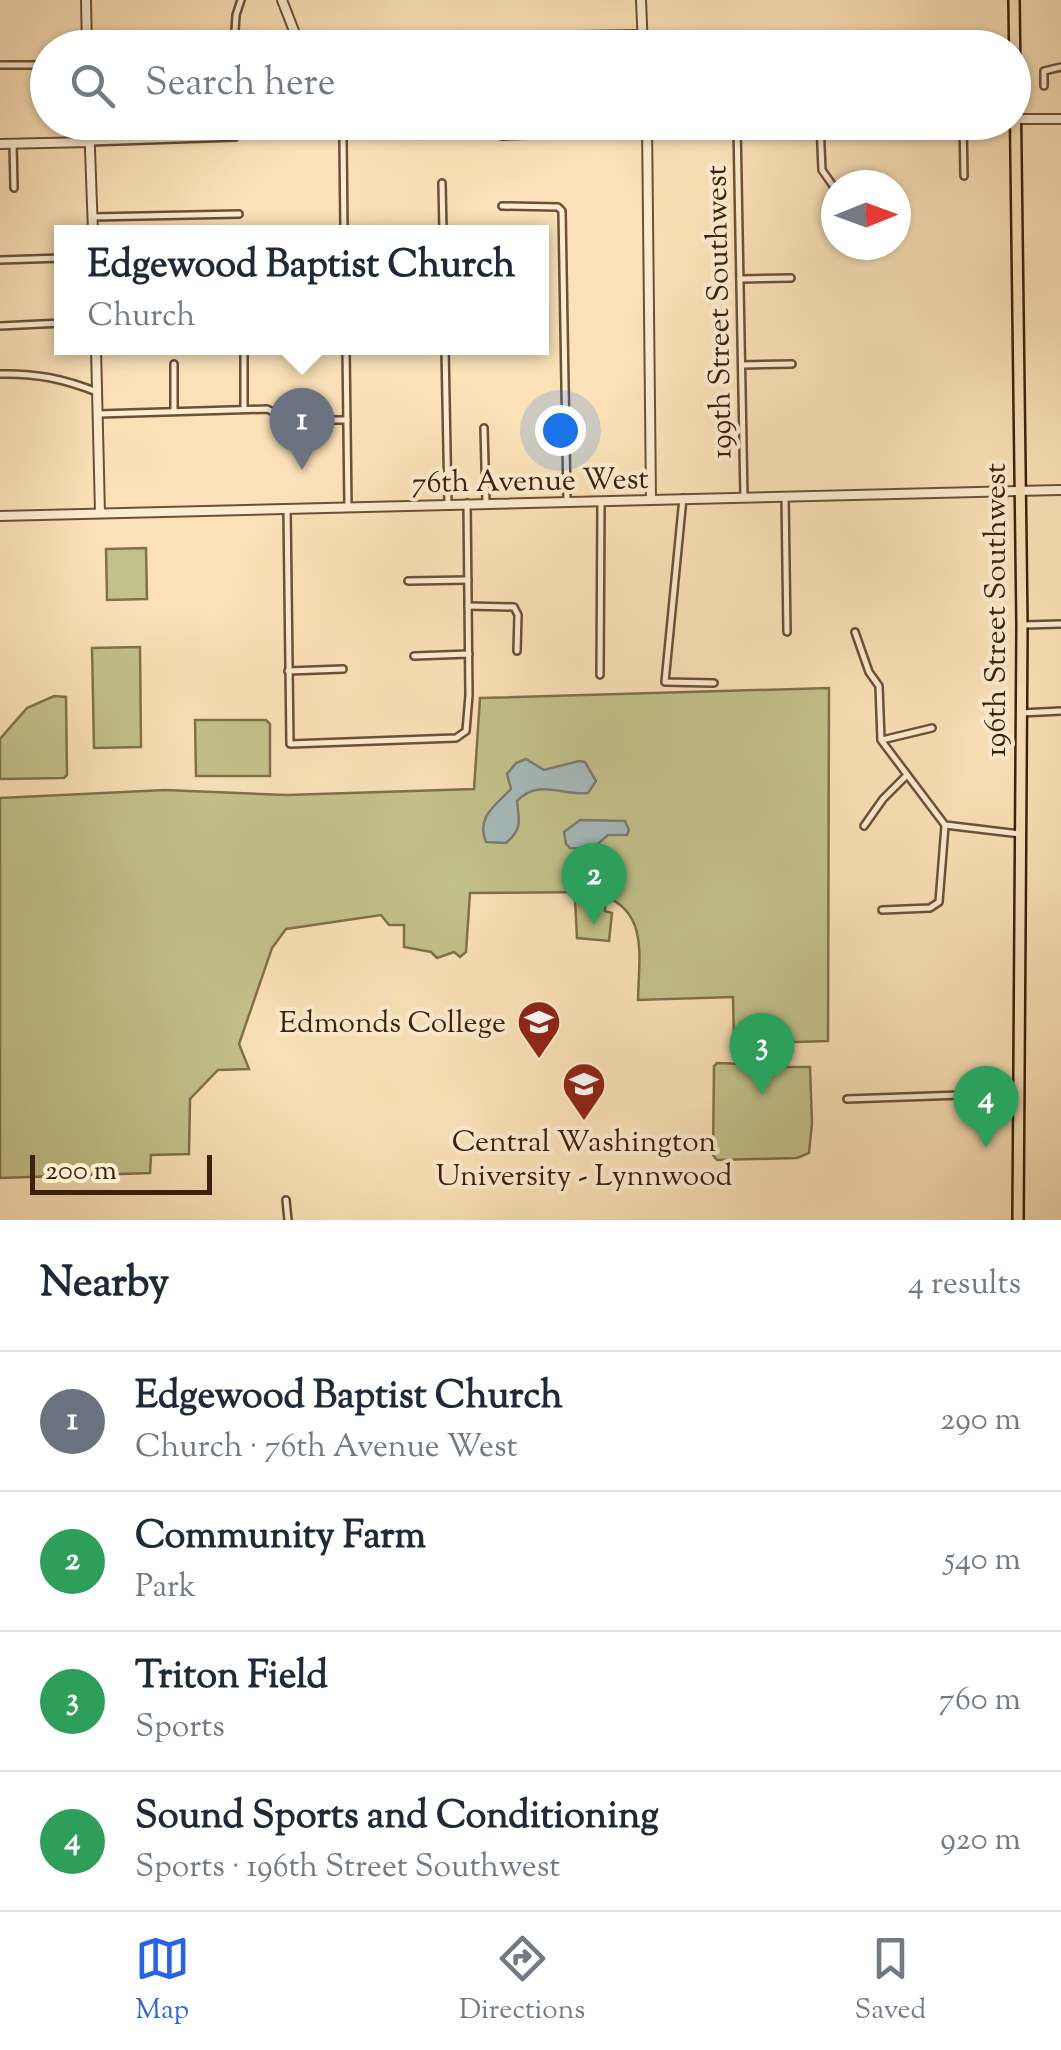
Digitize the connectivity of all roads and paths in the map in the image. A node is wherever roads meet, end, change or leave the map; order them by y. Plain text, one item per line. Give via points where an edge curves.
1 (86, 0) edge
2 (241, 0) edge
3 (282, 0) edge
4 (641, 0) edge
5 (1014, 0) edge
6 (86, 30) edge
7 (235, 30) edge
8 (293, 30) edge
9 (642, 30) edge
10 (1014, 30) edge
11 (30, 64) edge
12 (0, 65) edge
13 (1061, 67) edge
14 (1044, 86) dead end
15 (1061, 118) edge
16 (1031, 119) edge
17 (148, 140) edge
18 (343, 140) edge
19 (647, 140) edge
20 (737, 140) edge
21 (821, 140) edge
22 (963, 140) edge
23 (1015, 140) edge
24 (90, 142) junction
25 (0, 144) edge
26 (13, 144) junction
27 (822, 170) edge
28 (964, 176) dead end
29 (442, 183) dead end
30 (14, 188) dead end
31 (502, 206) dead end
32 (239, 214) dead end
33 (93, 217) junction
34 (93, 225) edge
35 (344, 225) edge
36 (443, 225) edge
37 (54, 258) edge
38 (0, 260) edge
39 (791, 278) dead end
40 (740, 279) junction
41 (54, 323) edge
42 (0, 326) edge
43 (96, 355) edge
44 (244, 355) edge
45 (346, 355) edge
46 (445, 355) edge
47 (174, 364) dead end
48 (792, 364) dead end
49 (742, 365) junction
50 (0, 374) edge
51 (97, 392) junction
52 (244, 409) junction
53 (174, 410) junction
54 (98, 414) junction
55 (347, 420) junction
56 (484, 428) dead end
57 (1061, 490) edge
58 (1020, 491) junction
59 (785, 496) junction
60 (744, 497) junction
61 (683, 498) junction
62 (651, 500) junction
63 (601, 501) junction
64 (486, 502) junction
65 (567, 502) junction
66 (448, 503) junction
67 (467, 503) junction
68 (348, 507) junction
69 (287, 509) junction
70 (100, 513) junction
71 (0, 516) edge
72 (468, 580) junction
73 (408, 582) dead end
74 (468, 606) junction
75 (1061, 624) edge
76 (1022, 625) junction
77 (787, 632) dead end
78 (855, 632) dead end
79 (518, 651) dead end
80 (469, 654) junction
81 (414, 656) dead end
82 (343, 668) dead end
83 (288, 671) junction
84 (600, 675) dead end
85 (714, 683) dead end
86 (1061, 711) edge
87 (1021, 712) junction
88 (932, 728) dead end
89 (881, 740) junction
90 (907, 775) junction
91 (864, 826) dead end
92 (946, 826) junction
93 (1020, 834) junction
94 (882, 910) dead end
95 (1019, 1093) junction
96 (847, 1098) dead end
97 (286, 1200) dead end
98 (288, 1220) edge
99 (1018, 1220) edge

1 - 6 street
2 - 7 street
3 - 8 street
4 - 9 street
5 - 10 main road, 196th Street Southwest
11 - 12 street
13 - 14 street via 1044,71
15 - 16 street
17 - 24 street
18 - 35 street
19 - 62 street
20 - 40 street, 199th Street Southwest
21 - 27 street
22 - 28 street
23 - 58 main road, 196th Street Southwest
24 - 26 street
24 - 33 street
25 - 26 street
26 - 30 street
29 - 36 street
31 - 65 street via 562,211
32 - 33 street
33 - 34 street
37 - 38 street
39 - 40 street
40 - 49 street, 199th Street Southwest
41 - 42 street
43 - 51 street
44 - 52 street
45 - 55 street
46 - 66 street
47 - 53 street
48 - 49 street
49 - 60 street, 199th Street Southwest
50 - 51 street via 63,378
51 - 54 street
52 - 53 street
52 - 55 street via 267,408 291,420
53 - 54 street
54 - 70 street
55 - 68 street
56 - 64 street
57 - 58 street, 76th Avenue West
58 - 59 street, 76th Avenue West
58 - 76 main road, 196th Street Southwest
59 - 60 street, 76th Avenue West
59 - 77 street
60 - 61 street, 76th Avenue West
61 - 62 street, 76th Avenue West
61 - 85 street via 665,682
62 - 63 street, 76th Avenue West
63 - 65 street, 76th Avenue West
63 - 84 street
64 - 65 street, 76th Avenue West
64 - 67 street, 76th Avenue West
66 - 67 street, 76th Avenue West
66 - 68 street, 76th Avenue West
67 - 72 street
68 - 69 street, 76th Avenue West
69 - 70 street, 76th Avenue West
69 - 83 street
70 - 71 street, 76th Avenue West
72 - 73 street
72 - 74 street
74 - 79 street via 514,607
74 - 80 street
75 - 76 street
76 - 87 main road, 196th Street Southwest
78 - 89 street via 878,686
80 - 81 street
80 - 83 street via 469,723 461,736 290,744
82 - 83 street
86 - 87 street
87 - 93 main road, 196th Street Southwest
88 - 89 street
89 - 90 street
90 - 91 street
90 - 92 street
92 - 93 street
92 - 94 street via 939,902
93 - 95 main road, 196th Street Southwest
95 - 96 street
95 - 99 main road, 196th Street Southwest
97 - 98 street

